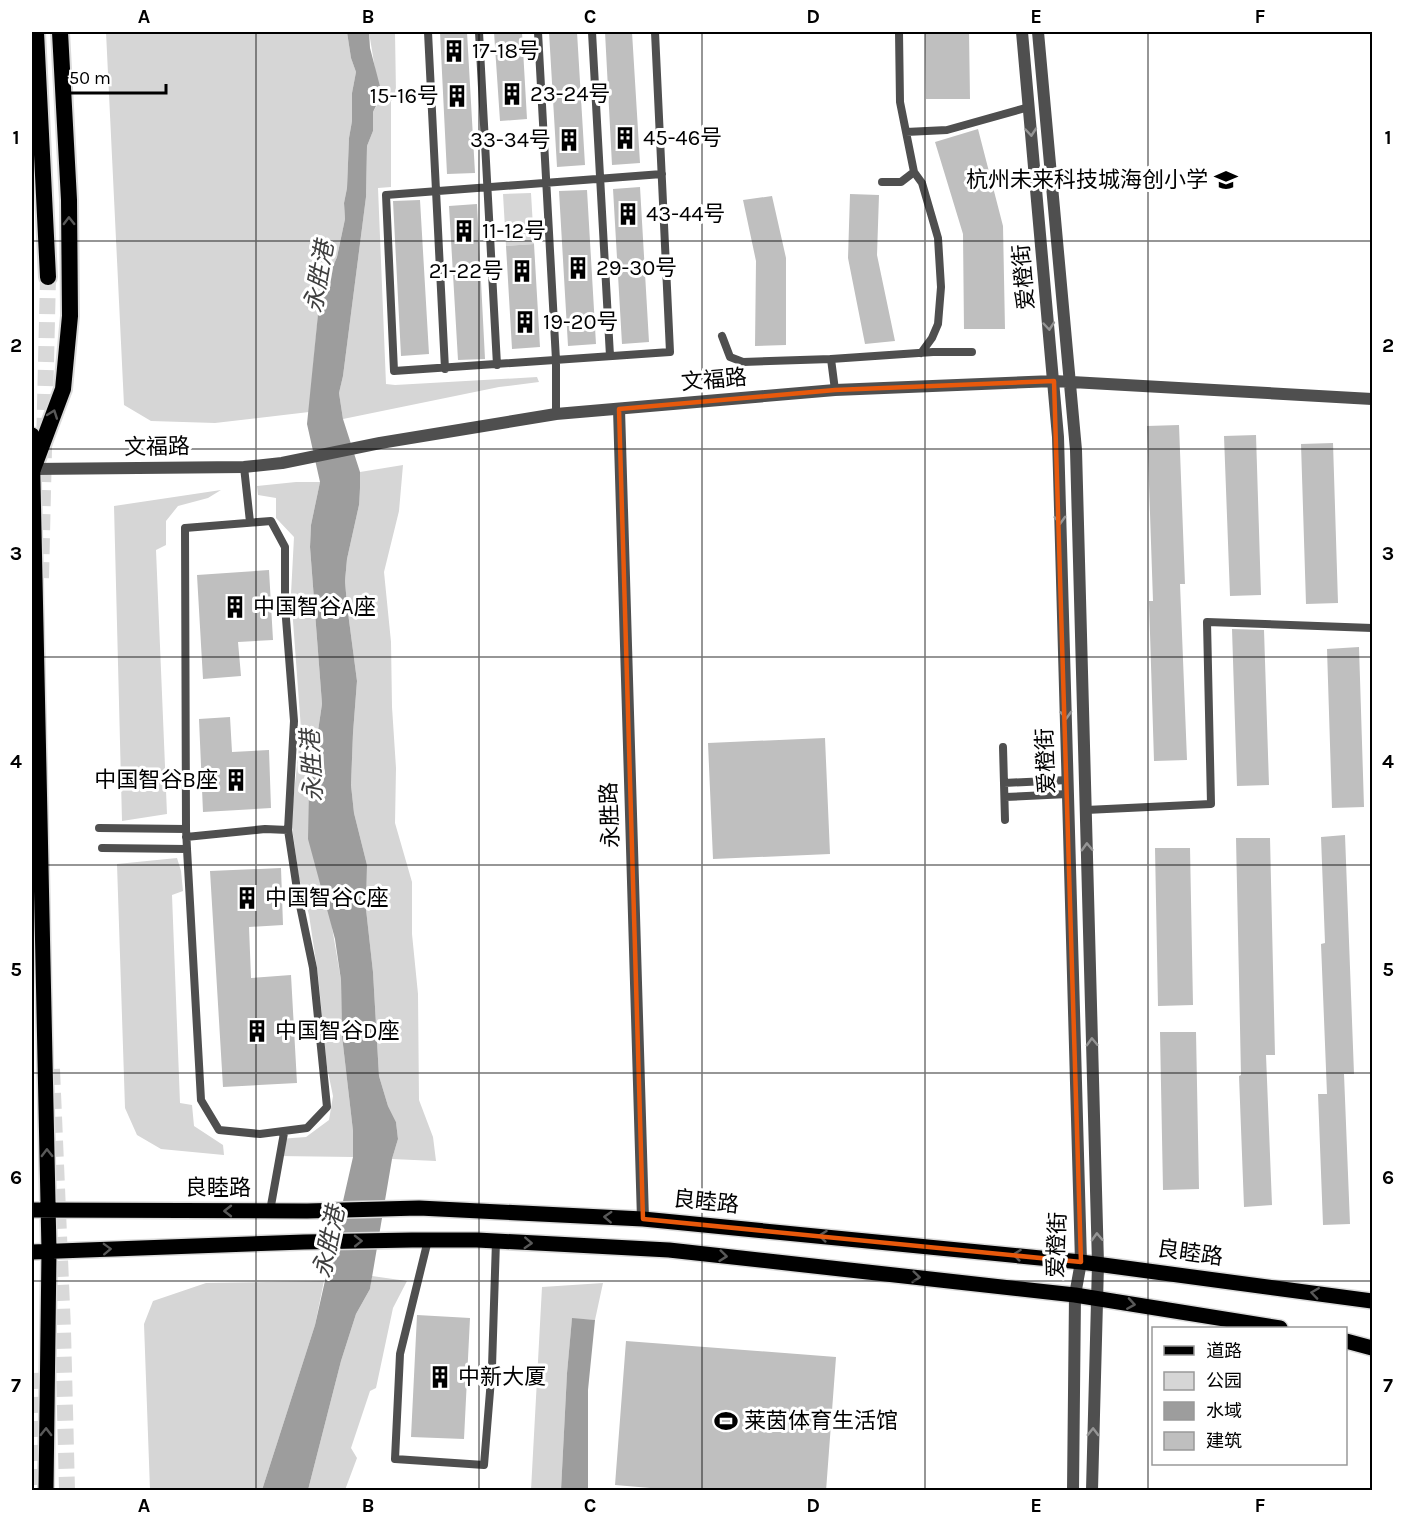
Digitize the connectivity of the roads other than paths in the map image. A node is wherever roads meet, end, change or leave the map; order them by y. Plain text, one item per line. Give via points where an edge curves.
1 (36, 32) edge
2 (60, 32) edge
3 (428, 32) edge
4 (479, 32) edge
5 (538, 32) edge
6 (592, 32) edge
7 (655, 32) edge
8 (899, 32) edge
9 (1022, 32) edge
10 (1038, 32) edge
11 (1029, 107) junction
12 (906, 132) junction
13 (914, 172) junction
14 (662, 174) junction
15 (600, 179) junction
16 (882, 182) dead end
17 (546, 183) junction
18 (488, 187) junction
19 (436, 191) junction
20 (48, 277) tunnel mouth
21 (722, 336) dead end
22 (972, 352) dead end
23 (921, 353) junction
24 (610, 356) junction
25 (831, 358) junction
26 (556, 360) junction
27 (497, 365) junction
28 (445, 369) junction
29 (1054, 381) junction
30 (1071, 382) junction
31 (835, 390) junction
32 (1372, 399) edge
33 (619, 409) junction
34 (556, 414) junction
35 (32, 435) edge
36 (244, 467) junction
37 (32, 469) edge
38 (250, 522) junction
39 (1372, 628) edge
40 (1004, 747) dead end
41 (1068, 780) junction
42 (1004, 783) junction
43 (1068, 794) junction
44 (1005, 797) junction
45 (1086, 810) junction
46 (1005, 820) dead end
47 (99, 828) dead end
48 (288, 830) junction
49 (186, 833) junction
50 (102, 849) dead end
51 (187, 849) junction
52 (284, 1133) junction
53 (32, 1210) edge
54 (48, 1211) junction
55 (270, 1211) junction
56 (642, 1219) junction
57 (428, 1240) junction
58 (496, 1241) junction
59 (49, 1251) junction
60 (32, 1252) edge
61 (1081, 1262) junction
62 (1098, 1264) junction
63 (1075, 1295) junction
64 (1096, 1298) junction
65 (1372, 1300) edge
66 (1268, 1327) edge
67 (1347, 1341) edge
68 (1372, 1348) edge
69 (46, 1491) edge
70 (1072, 1491) edge
71 (1092, 1491) edge

1 - 20 highway
37 -> 2 highway via 63,389 70,316 69,200
3 - 19 lane
4 - 18 lane
5 - 17 lane
6 - 15 lane
7 - 14 lane
8 - 12 lane via 900,102
9 - 11 street, 爱橙街
10 - 30 street, 爱橙街
11 - 12 lane via 947,130
11 -> 29 street, 爱橙街
12 - 13 lane
13 - 16 lane via 901,182
13 - 23 lane via 922,183 938,238 941,287 938,324
14 - 15 lane
14 - 24 lane via 670,352
15 - 17 lane
15 - 24 lane
17 - 18 lane
17 - 26 lane
18 - 19 lane
18 - 27 lane
19 - 28 lane
19 - 28 lane via 386,195 394,371
21 - 25 lane via 730,357 742,362
22 - 23 lane
23 - 25 lane
24 - 26 lane
25 - 31 lane
26 - 27 lane
26 - 34 lane
27 - 28 lane
29 - 30 street, 文福路
29 - 31 street, 文福路
29 -> 41 street, 爱橙街
30 - 32 street, 文福路
30 - 45 street, 爱橙街
31 - 33 street, 文福路
33 - 34 street, 文福路
33 - 56 street, 永胜路
34 - 36 street, 文福路
35 - 37 main road
36 - 37 street, 文福路
36 - 38 lane
54 -> 37 main road
38 - 48 lane via 271,521 285,547 285,606 294,721
38 - 49 lane via 185,528
39 - 45 lane via 1207,622 1211,804
40 - 42 lane
41 - 42 lane
41 - 43 street, 爱橙街
42 - 44 lane
43 - 44 lane
43 - 61 street, 爱橙街
44 - 46 lane
62 -> 45 street, 爱橙街
47 - 49 lane
48 - 49 lane
48 - 52 lane via 313,968 327,1107 307,1128
49 - 51 lane
50 - 51 lane
51 - 52 lane via 201,1100 219,1130
52 - 55 lane
53 - 54 main road, 良睦路
55 -> 54 main road, 良睦路
54 - 59 main road
56 -> 55 main road, 良睦路 via 418,1208
61 -> 56 main road, 良睦路
57 - 58 main road
57 - 58 lane via 400,1354 395,1459 484,1465
59 -> 57 main road
58 -> 63 main road via 669,1250
59 - 60 main road
69 -> 59 main road
61 - 62 main road, 良睦路
61 - 63 street, 爱橙街
62 - 64 street, 爱橙街
65 -> 62 main road, 良睦路
63 - 64 main road
63 - 70 street, 爱橙街
64 -> 66 main road
71 -> 64 street, 爱橙街
67 - 68 main road

